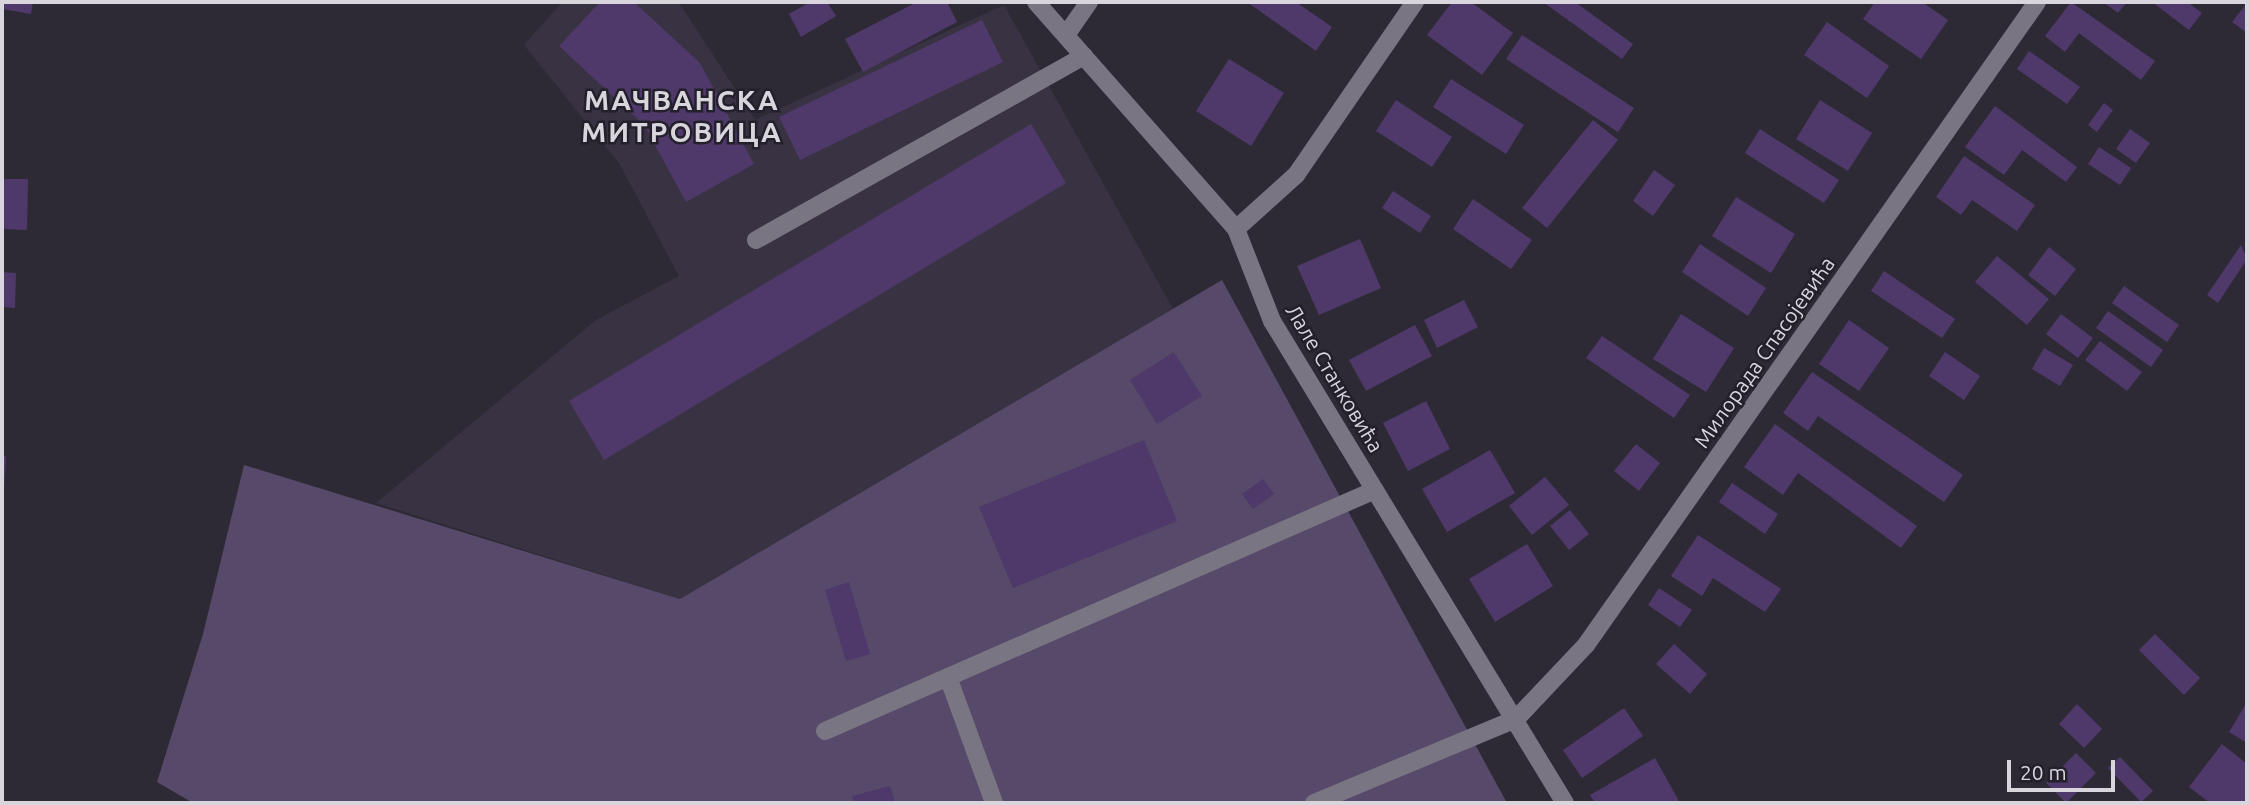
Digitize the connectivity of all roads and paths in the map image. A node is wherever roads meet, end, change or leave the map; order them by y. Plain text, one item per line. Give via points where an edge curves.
1 (1036, 2) edge
2 (1089, 2) edge
3 (1415, 2) edge
4 (2037, 2) edge
5 (1066, 35) junction
6 (1084, 56) junction
7 (1236, 229) junction
8 (756, 240) dead end
9 (1376, 490) junction
10 (948, 677) junction
11 (1516, 719) junction
12 (825, 731) dead end
13 (994, 803) edge
14 (1314, 803) edge
15 (1565, 803) edge

1 - 5 street, Лале Станковића
2 - 5 street
3 - 7 street via 1296,175
4 - 11 street, Милорада Спасојевића via 1586,645
5 - 6 street, Лале Станковића
6 - 7 street, Лале Станковића
6 - 8 street
7 - 9 street, Лале Станковића via 1272,321
9 - 10 street
9 - 11 street, Лале Станковића
10 - 12 street
10 - 13 street
11 - 14 street
11 - 15 street, Лале Станковића

